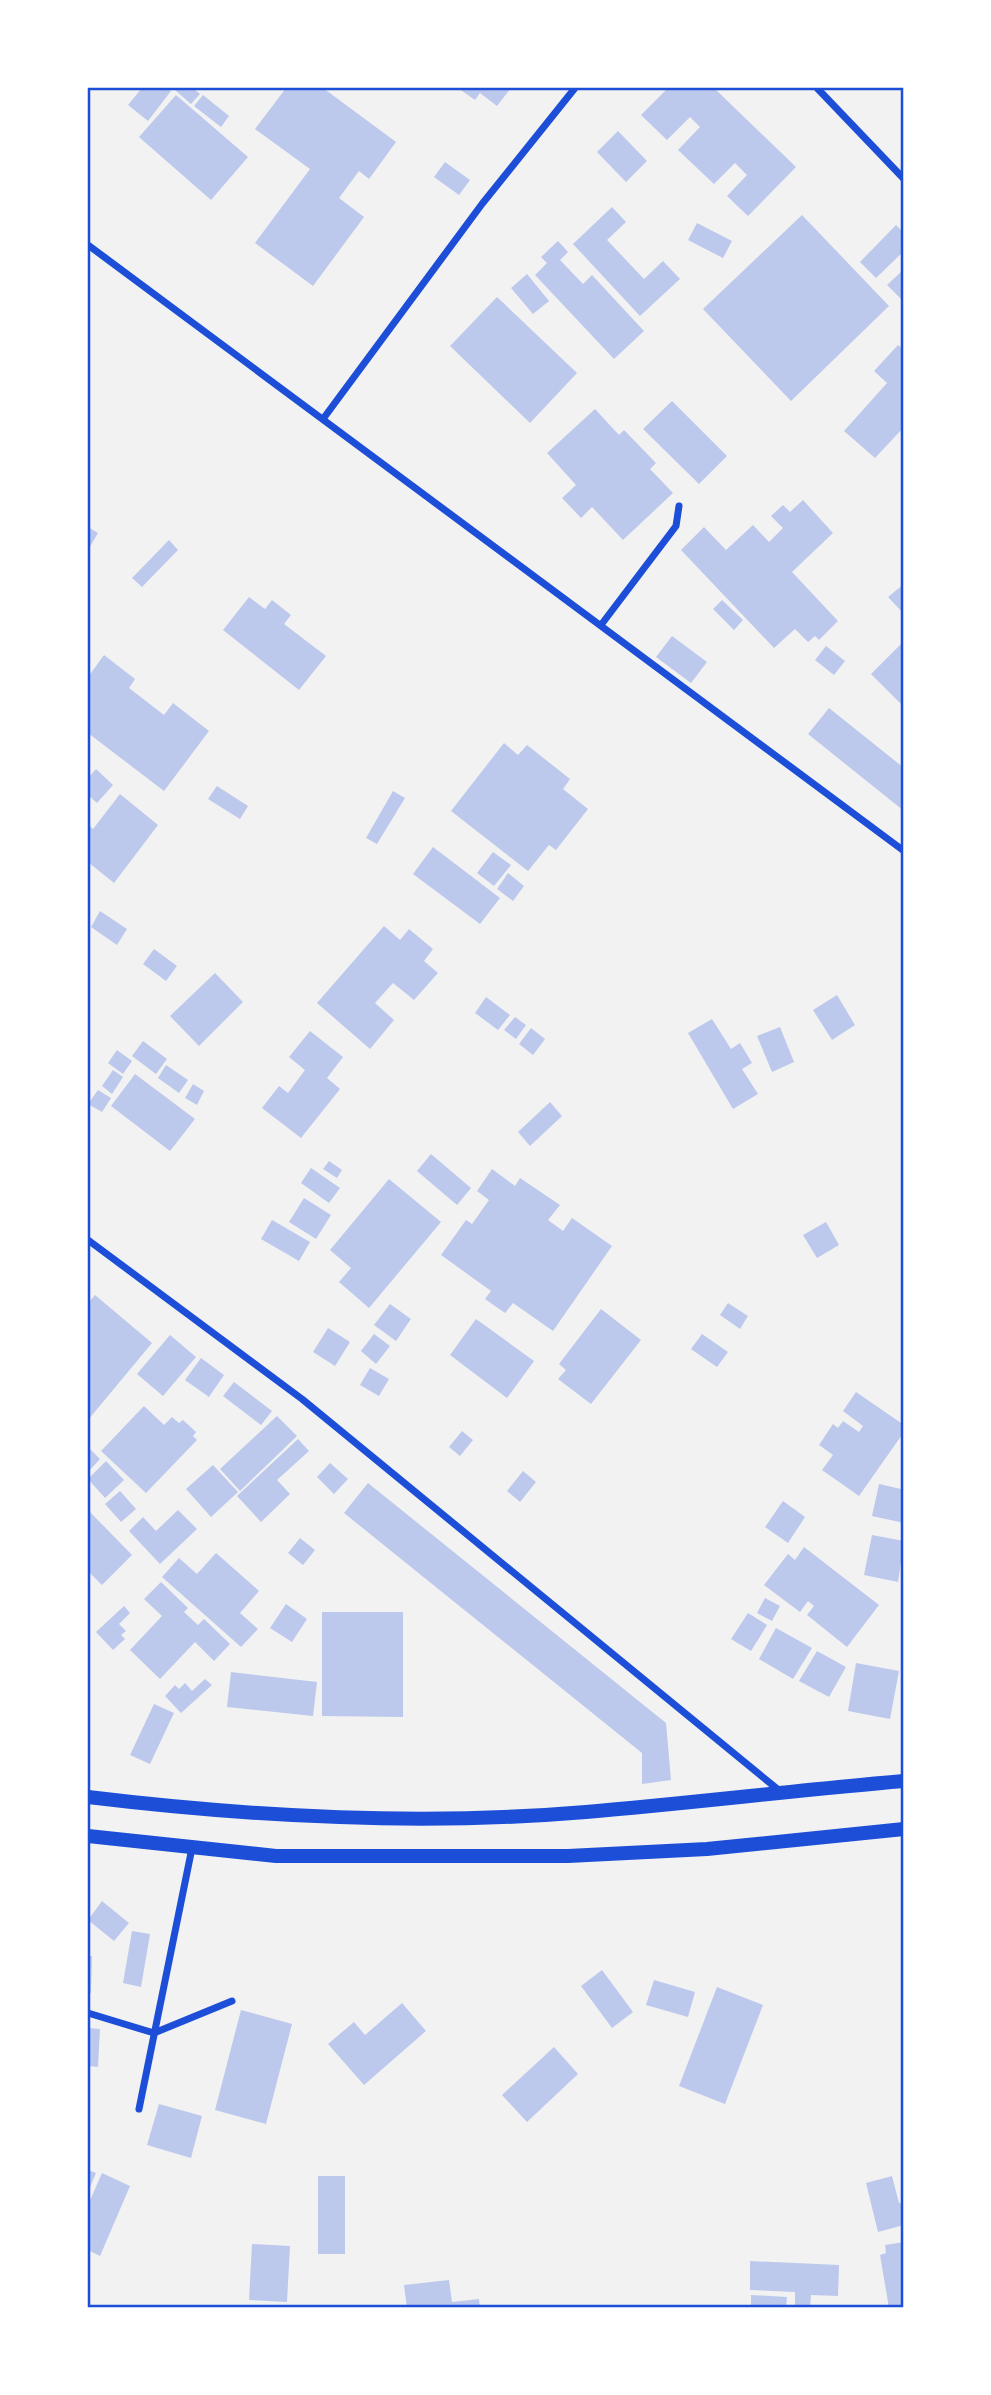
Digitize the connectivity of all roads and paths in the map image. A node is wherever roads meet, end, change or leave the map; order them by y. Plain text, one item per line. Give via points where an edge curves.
1 (575, 88) edge
2 (817, 88) edge
3 (904, 178) edge
4 (88, 245) edge
5 (323, 419) junction
6 (680, 506) dead end
7 (601, 625) junction
8 (904, 851) edge
9 (88, 1240) edge
10 (904, 1781) edge
11 (781, 1791) junction
12 (88, 1797) edge
13 (904, 1829) edge
14 (88, 1836) edge
15 (192, 1848) junction
16 (232, 2001) dead end
17 (88, 2013) edge
18 (155, 2033) junction
19 (139, 2109) dead end

1 - 5 street via 482,204
2 - 3 street
4 - 5 street
5 - 7 street
6 - 7 street via 676,526
7 - 8 street
9 - 11 street via 302,1399
10 - 11 main road
11 - 12 main road via 584,1812 416,1818 281,1817
13 - 15 main road via 707,1849 568,1856 276,1856
14 - 15 main road
15 - 18 street
16 - 18 street
17 - 18 street
18 - 19 street

